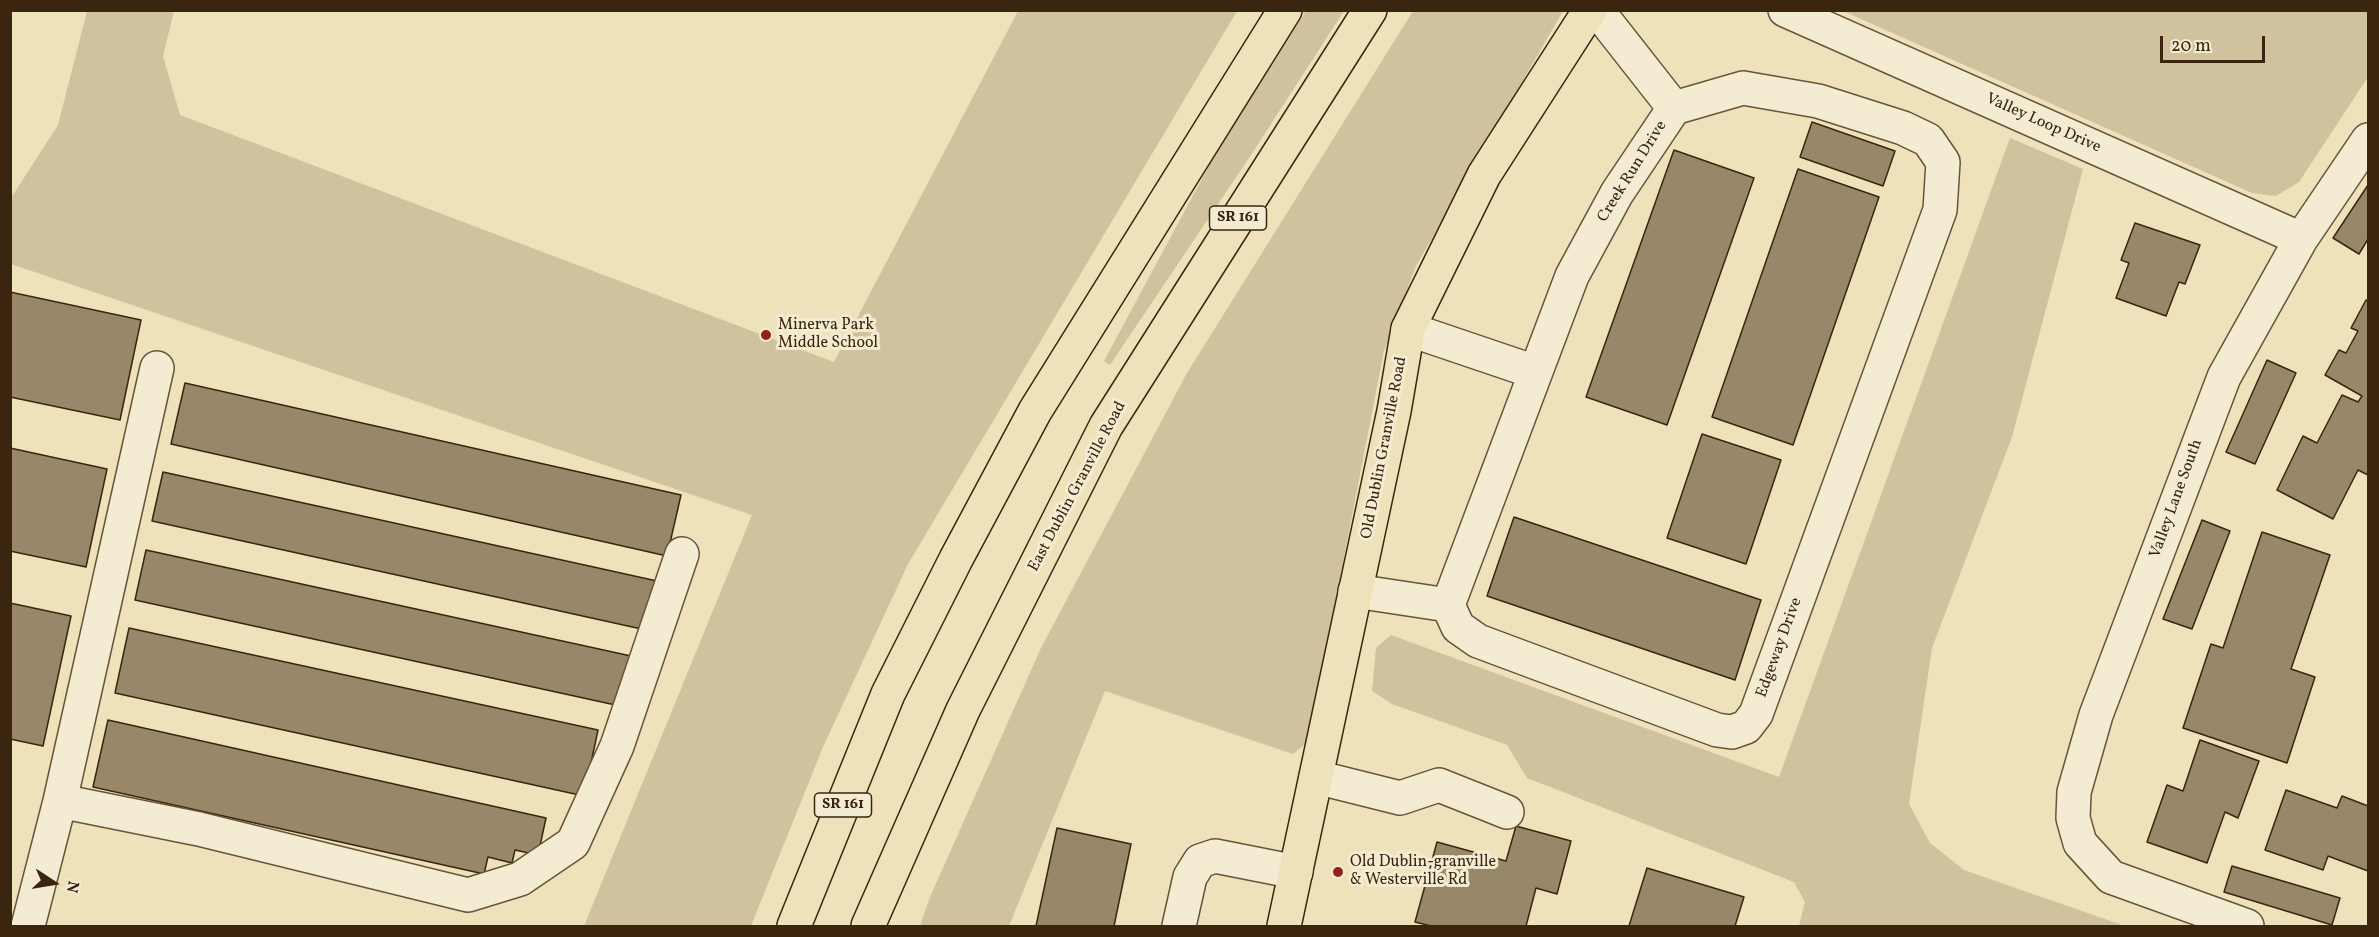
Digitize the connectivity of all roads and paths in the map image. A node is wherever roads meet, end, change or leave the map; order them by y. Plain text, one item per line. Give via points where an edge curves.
1 (1285, 10) edge
2 (1370, 10) edge
3 (1590, 10) edge
4 (1597, 10) edge
5 (1785, 10) edge
6 (1674, 108) junction
7 (2368, 140) edge
8 (1943, 162) joint
9 (2301, 239) junction
10 (1408, 328) junction
11 (157, 368) dead end
12 (1535, 372) junction
13 (682, 554) dead end
14 (1355, 591) junction
15 (1448, 605) junction
16 (1316, 777) junction
17 (60, 801) junction
18 (1507, 812) dead end
19 (1296, 872) junction
20 (796, 921) edge
21 (28, 927) edge
22 (868, 927) edge
23 (1179, 927) edge
24 (1284, 927) edge
25 (2247, 927) edge

1 - 20 main road, SR 161 via 1035,411 888,694
2 - 22 main road, East Dublin Granville Road / SR 161 via 1106,426 963,710
3 - 10 main road, Old Dublin Granville Road via 1484,175
4 - 6 street
5 - 9 street, Valley Loop Drive
6 - 8 street, Creek Run Drive via 1743,88 1818,101 1928,140
6 - 12 street, Creek Run Drive via 1617,194 1572,276
7 - 9 street, Valley Lane South
8 - 15 street, Edgeway Drive via 1940,210 1756,714 1746,727 1732,732 1717,730 1478,641 1458,627
9 - 25 street, Valley Lane South via 2223,377 2096,715 2074,792 2073,818 2080,843 2111,877
10 - 12 street
10 - 14 main road, Old Dublin Granville Road
11 - 17 street
12 - 15 street, Creek Run Drive
13 - 17 street via 617,746 573,843 520,879 468,895 199,829
14 - 15 street
14 - 16 main road, Old Dublin Granville Road
16 - 18 street via 1400,798 1439,785
16 - 19 main road, Old Dublin Granville Road
17 - 21 street
19 - 23 street via 1215,856 1200,861 1190,878
19 - 24 main road, Old Dublin Granville Road

